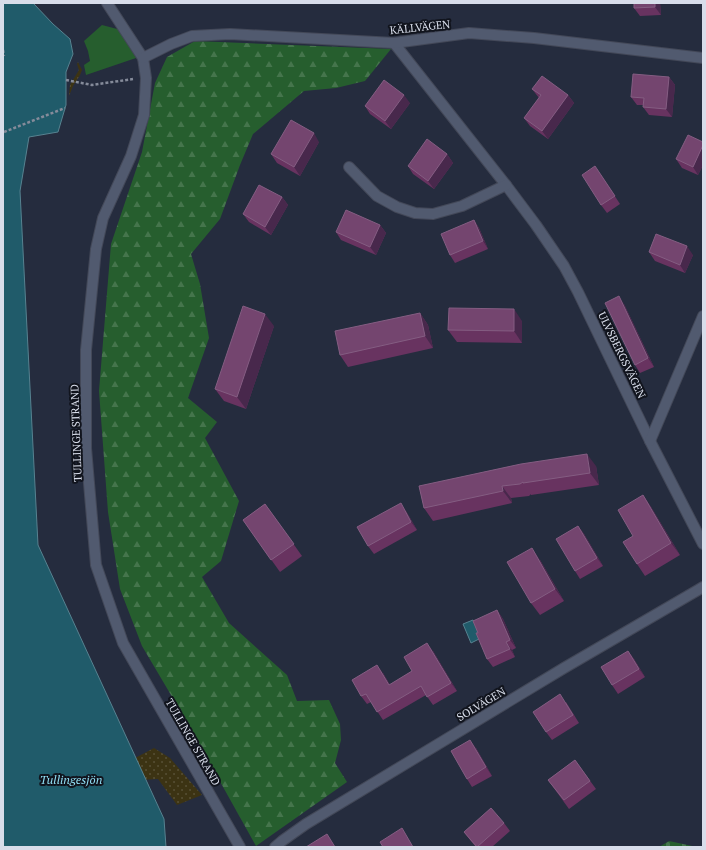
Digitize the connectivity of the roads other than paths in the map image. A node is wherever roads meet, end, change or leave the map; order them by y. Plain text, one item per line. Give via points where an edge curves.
1 (107, 3) edge
2 (394, 43) junction
3 (143, 58) junction
4 (703, 58) edge
5 (349, 168) dead end
6 (506, 185) junction
7 (703, 316) edge
8 (650, 441) junction
9 (703, 544) edge
10 (703, 587) edge
11 (240, 847) edge
12 (275, 847) edge

1 - 3 street, TULLINGE STRAND
2 - 3 street, KÄLLVÄGEN via 230,34 192,36
2 - 4 street, KÄLLVÄGEN via 470,33
2 - 6 street, ULVSBERGSVÄGEN
3 - 11 street, TULLINGE STRAND via 146,78 144,115 131,156 103,218 96,249 86,350 86,448 96,565 123,643
5 - 6 street via 377,196 415,213 433,214 462,206
6 - 8 street, ULVSBERGSVÄGEN via 564,266
7 - 8 street
8 - 9 street, ULVSBERGSVÄGEN
10 - 12 street, SOLVÄGEN via 306,824

